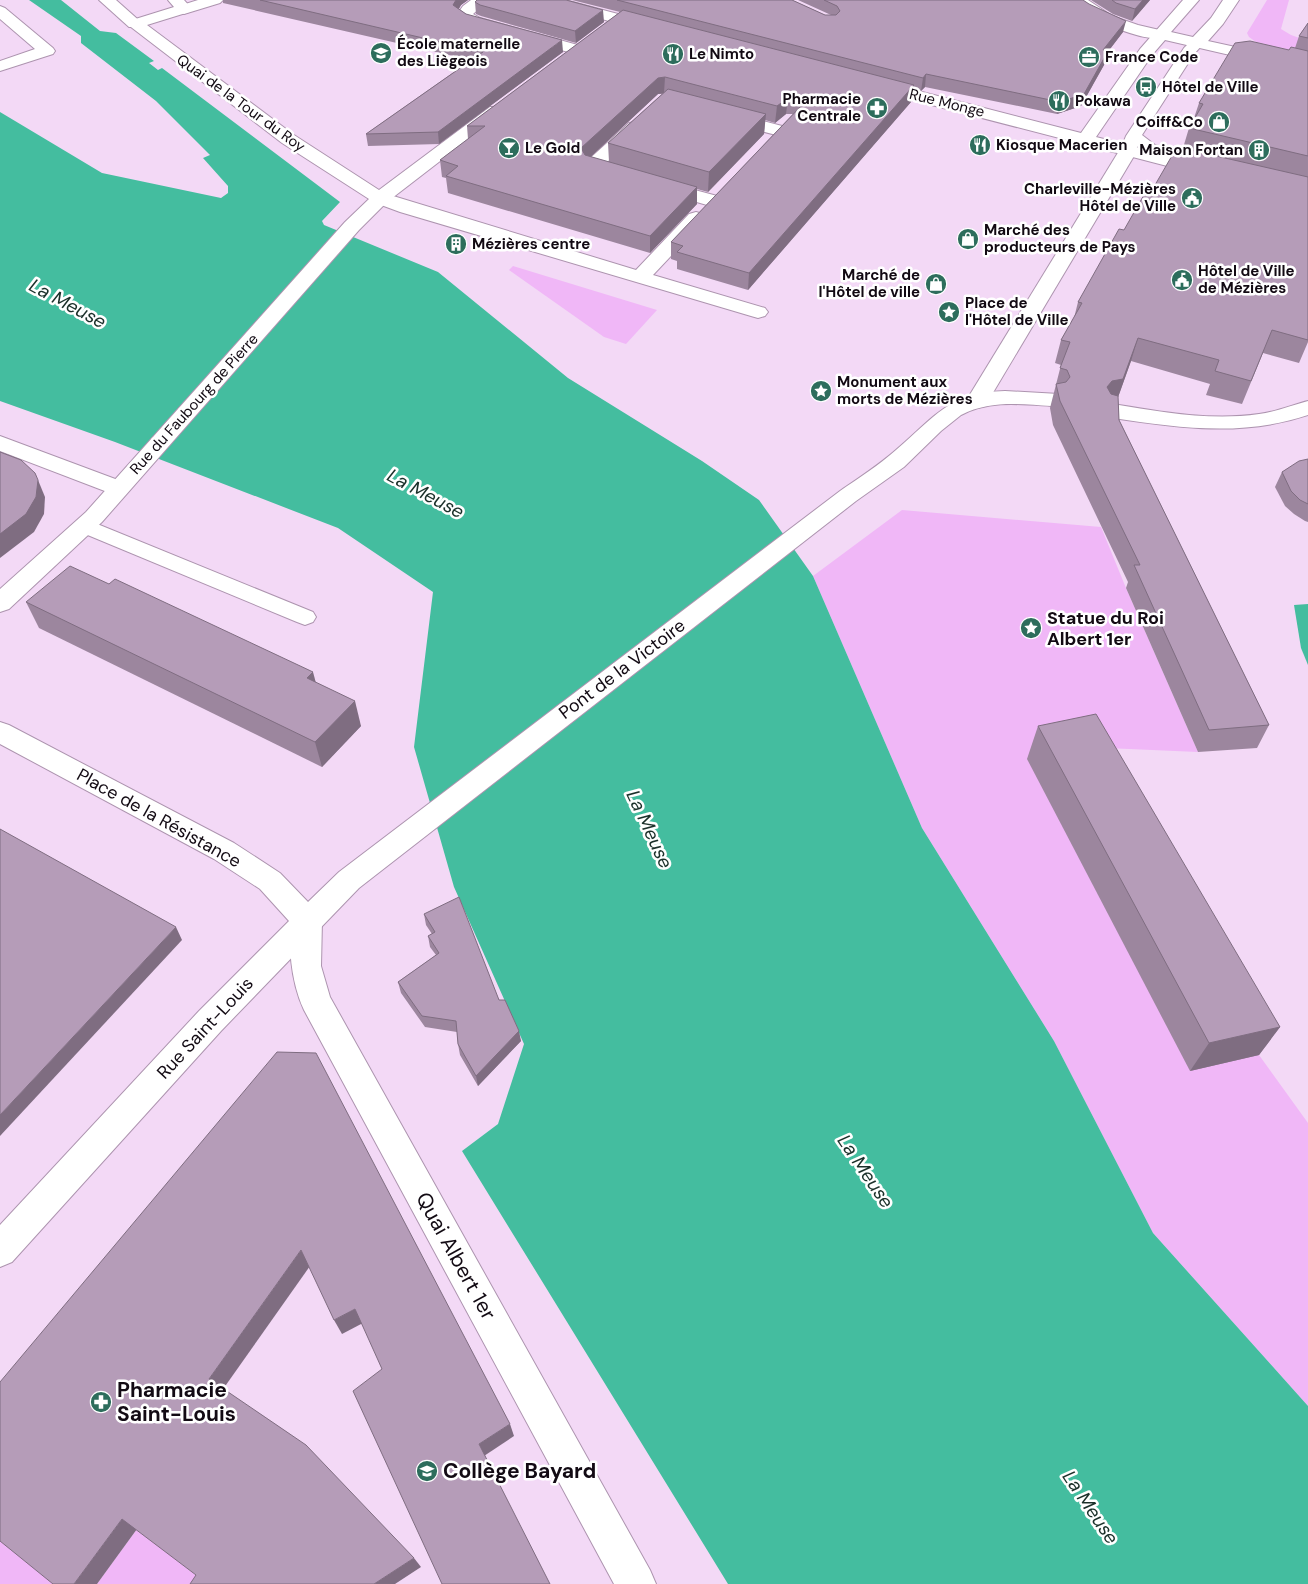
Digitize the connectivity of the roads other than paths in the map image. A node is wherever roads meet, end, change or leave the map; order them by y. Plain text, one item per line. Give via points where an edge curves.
1 (107, 0) edge
2 (215, 0) edge
3 (481, 0) edge
4 (546, 0) edge
5 (1078, 0) edge
6 (1190, 0) edge
7 (1231, 0) edge
8 (180, 4) edge
9 (0, 11) edge
10 (135, 24) junction
11 (668, 32) edge
12 (599, 35) junction
13 (1162, 35) junction
14 (1197, 43) junction
15 (563, 61) edge
16 (0, 66) edge
17 (1308, 68) edge
18 (860, 81) edge
19 (509, 102) edge
20 (713, 113) edge
21 (650, 114) edge
22 (1086, 139) junction
23 (1131, 144) junction
24 (767, 145) edge
25 (1221, 171) edge
26 (630, 177) edge
27 (648, 182) edge
28 (727, 187) edge
29 (380, 198) junction
30 (714, 200) junction
31 (640, 276) junction
32 (758, 312) dead end
33 (987, 399) junction
34 (1051, 399) dead end
35 (1308, 408) edge
36 (1113, 411) edge
37 (1270, 420) junction
38 (1308, 422) edge
39 (0, 443) edge
40 (118, 488) junction
41 (85, 526) junction
42 (0, 603) edge
43 (304, 617) dead end
44 (0, 732) edge
45 (425, 822) joint
46 (308, 920) junction
47 (0, 1250) edge
48 (636, 1584) edge

1 - 10 main road, Quai de la Tour du Roy
2 - 8 main road
3 - 12 main road via 464,16 474,21
4 - 12 main road
5 - 13 main road via 1106,20
6 - 13 main road
7 - 14 main road
8 - 10 main road
9 - 16 main road via 47,51
10 - 29 main road, Quai de la Tour du Roy via 288,139
11 - 12 main road
12 - 15 main road
13 - 14 main road
13 - 22 main road via 1146,52
14 - 17 main road
14 - 23 lane
18 - 22 main road, Rue Monge
19 - 29 main road, Rue du Faubourg de Pierre
20 - 24 main road via 785,126
21 - 26 main road via 592,166
22 - 23 main road, Rue Monge
23 - 25 main road, Rue Monge
23 - 33 main road via 992,375
27 - 30 main road
28 - 30 main road
29 - 31 main road, Quai de la Tour du Roy
29 - 40 main road, Rue du Faubourg de Pierre
30 - 31 main road
31 - 32 main road, Quai de la Tour du Roy
33 - 34 main road
33 - 45 main road, Pont de la Victoire via 958,407 942,418 909,451
35 - 37 main road
36 - 37 main road via 1221,424
37 - 38 main road
39 - 40 main road
40 - 41 main road, Rue du Faubourg de Pierre
41 - 42 main road, Rue du Faubourg de Pierre
41 - 43 lane
44 - 46 main road, Place de la Résistance via 224,851 270,881
45 - 46 main road, Rue Saint-Louis via 349,880
46 - 47 main road, Rue Saint-Louis via 210,1021
46 - 48 main road, Quai Albert 1er via 306,966 315,1000

